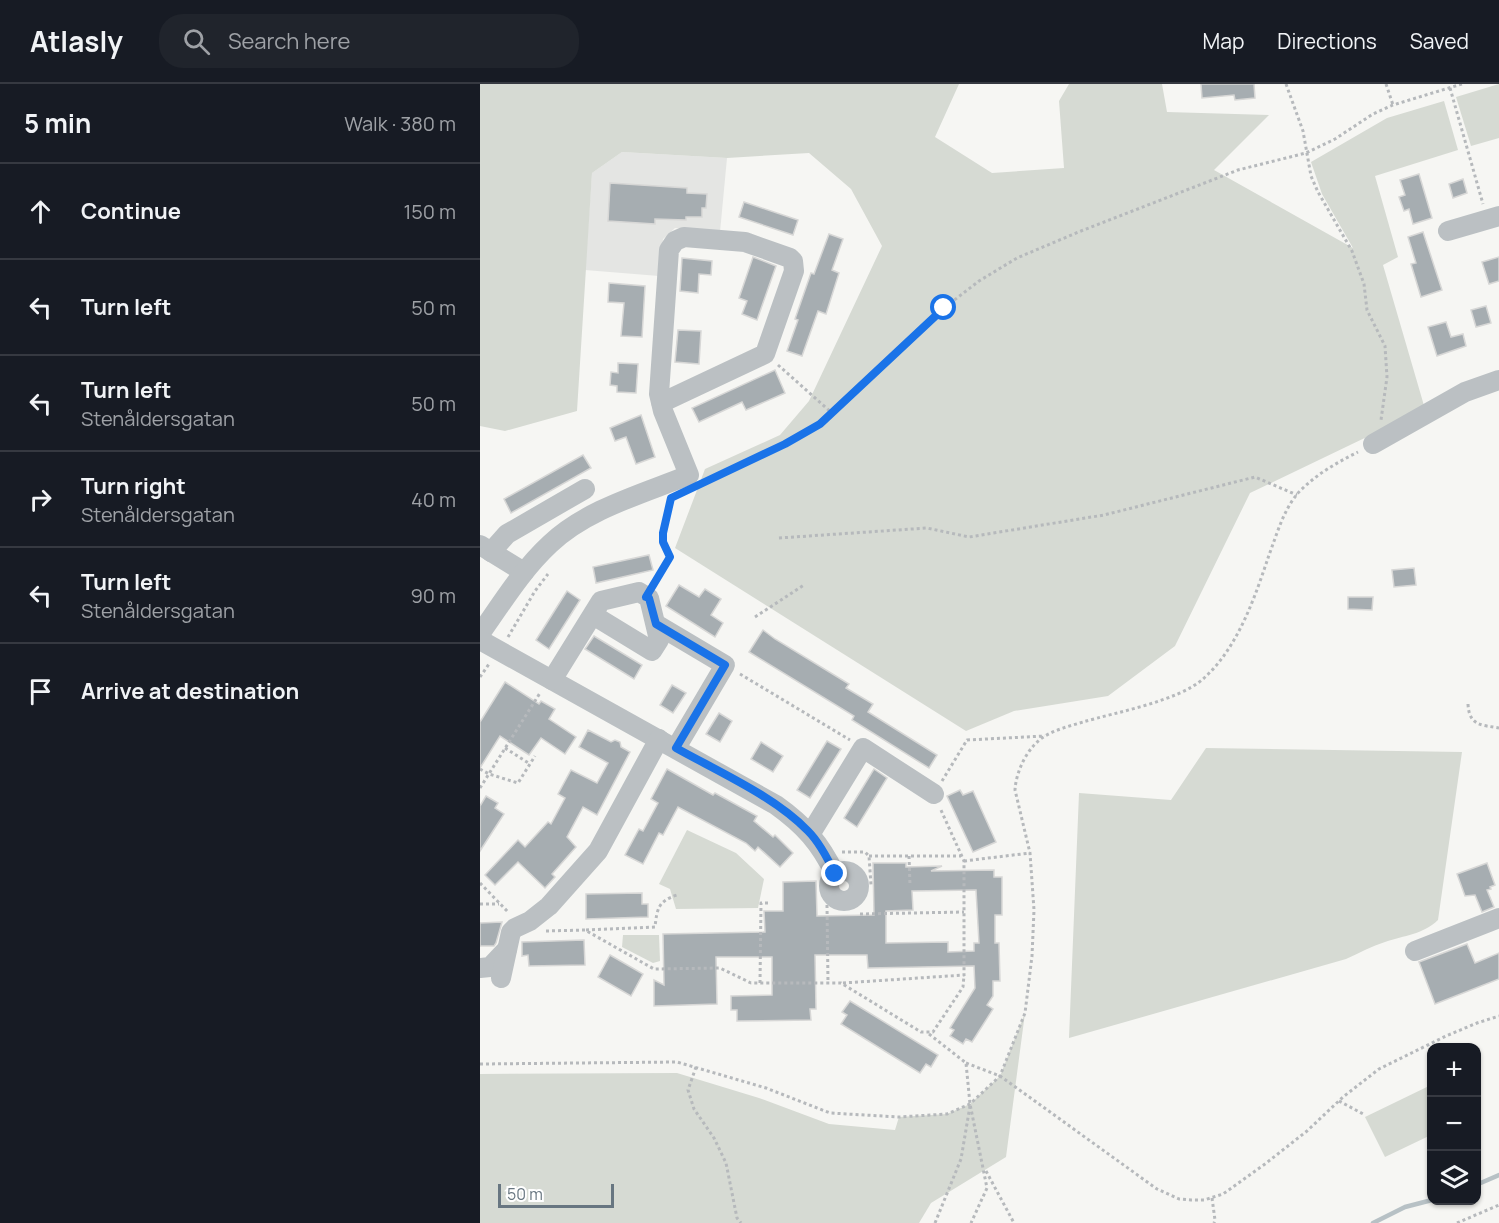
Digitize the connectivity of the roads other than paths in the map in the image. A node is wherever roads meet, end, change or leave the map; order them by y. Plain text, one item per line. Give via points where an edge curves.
1 (1493, 218) edge
2 (1448, 231) dead end
3 (1492, 382) edge
4 (661, 403) junction
5 (1373, 444) road end
6 (585, 489) dead end
7 (486, 549) edge
8 (524, 572) junction
9 (593, 615) junction
10 (656, 624) junction
11 (480, 634) edge
12 (480, 640) edge
13 (551, 679) junction
14 (668, 744) junction
15 (934, 794) road end
16 (811, 833) junction
17 (832, 866) road end
18 (1499, 918) edge
19 (507, 949) junction
20 (1415, 951) dead end
21 (480, 968) edge
22 (501, 978) dead end

1 - 2 street
3 - 5 street via 1465,392
4 - 4 street via 671,245 684,237 745,242 794,261 765,354
4 - 8 street via 689,475 576,525 551,543
6 - 7 street
7 - 8 street
8 - 11 street
9 - 10 street via 601,600 639,592 649,598
9 - 10 street via 652,651 659,640
9 - 13 street
10 - 14 street via 725,665
12 - 13 street
13 - 14 street
14 - 16 street via 776,805
14 - 19 street via 598,851 549,906 511,932
15 - 16 street via 863,748
16 - 17 street
18 - 20 street
19 - 21 street via 490,967
19 - 22 street

